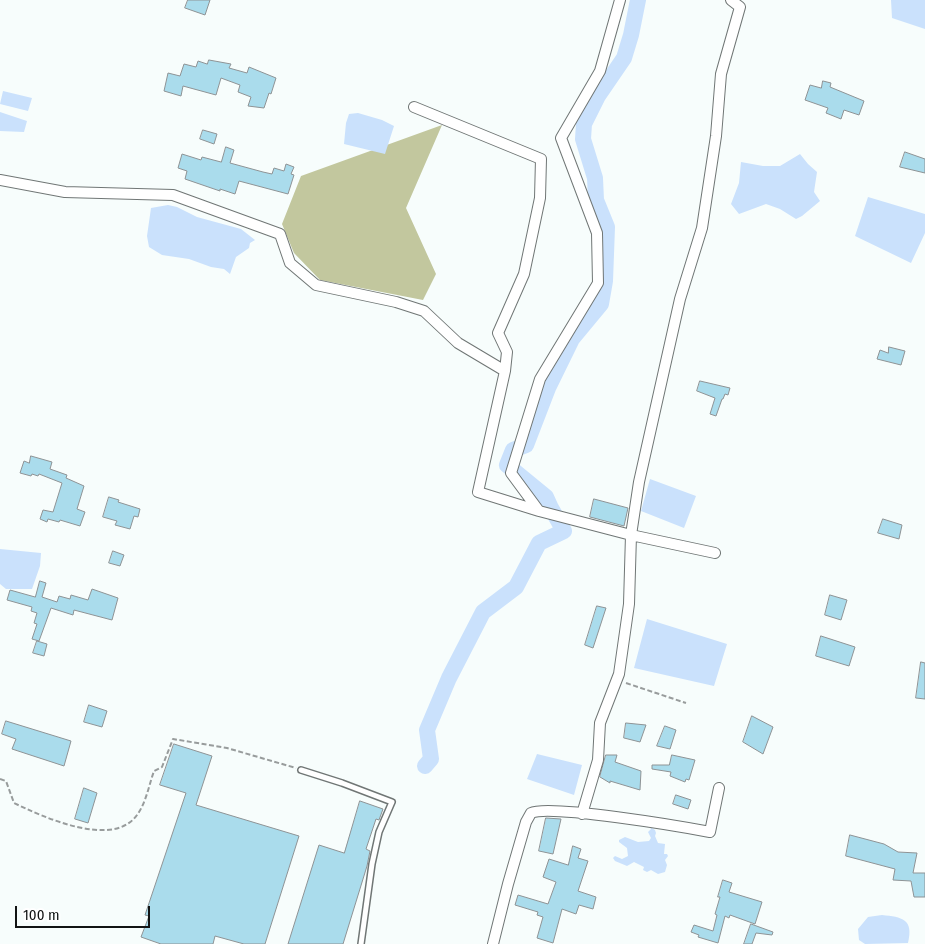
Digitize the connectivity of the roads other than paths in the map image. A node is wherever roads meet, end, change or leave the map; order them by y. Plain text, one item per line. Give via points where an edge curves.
1 (620, 0) edge
2 (731, 0) edge
3 (414, 107) dead end
4 (0, 180) edge
5 (505, 371) junction
6 (539, 512) junction
7 (631, 535) junction
8 (715, 553) dead end
9 (301, 770) road end
10 (720, 788) dead end
11 (582, 814) junction
12 (361, 944) edge
13 (493, 944) edge

1 - 6 street via 600,71 561,138 597,233 598,282 540,378 511,473
2 - 7 street via 740,7 721,74 716,136 702,228 680,299 639,482
3 - 5 street via 540,159 540,198 524,274 498,333 507,352
4 - 5 street via 65,192 172,195 280,234 290,263 316,285 396,302 424,312 458,343
5 - 6 street via 478,492
6 - 7 street
7 - 8 street
7 - 11 street via 629,604 617,680 600,723 598,760
9 - 12 lane via 392,802 379,832 372,864
10 - 11 street via 710,832
11 - 13 street via 540,810 529,814

